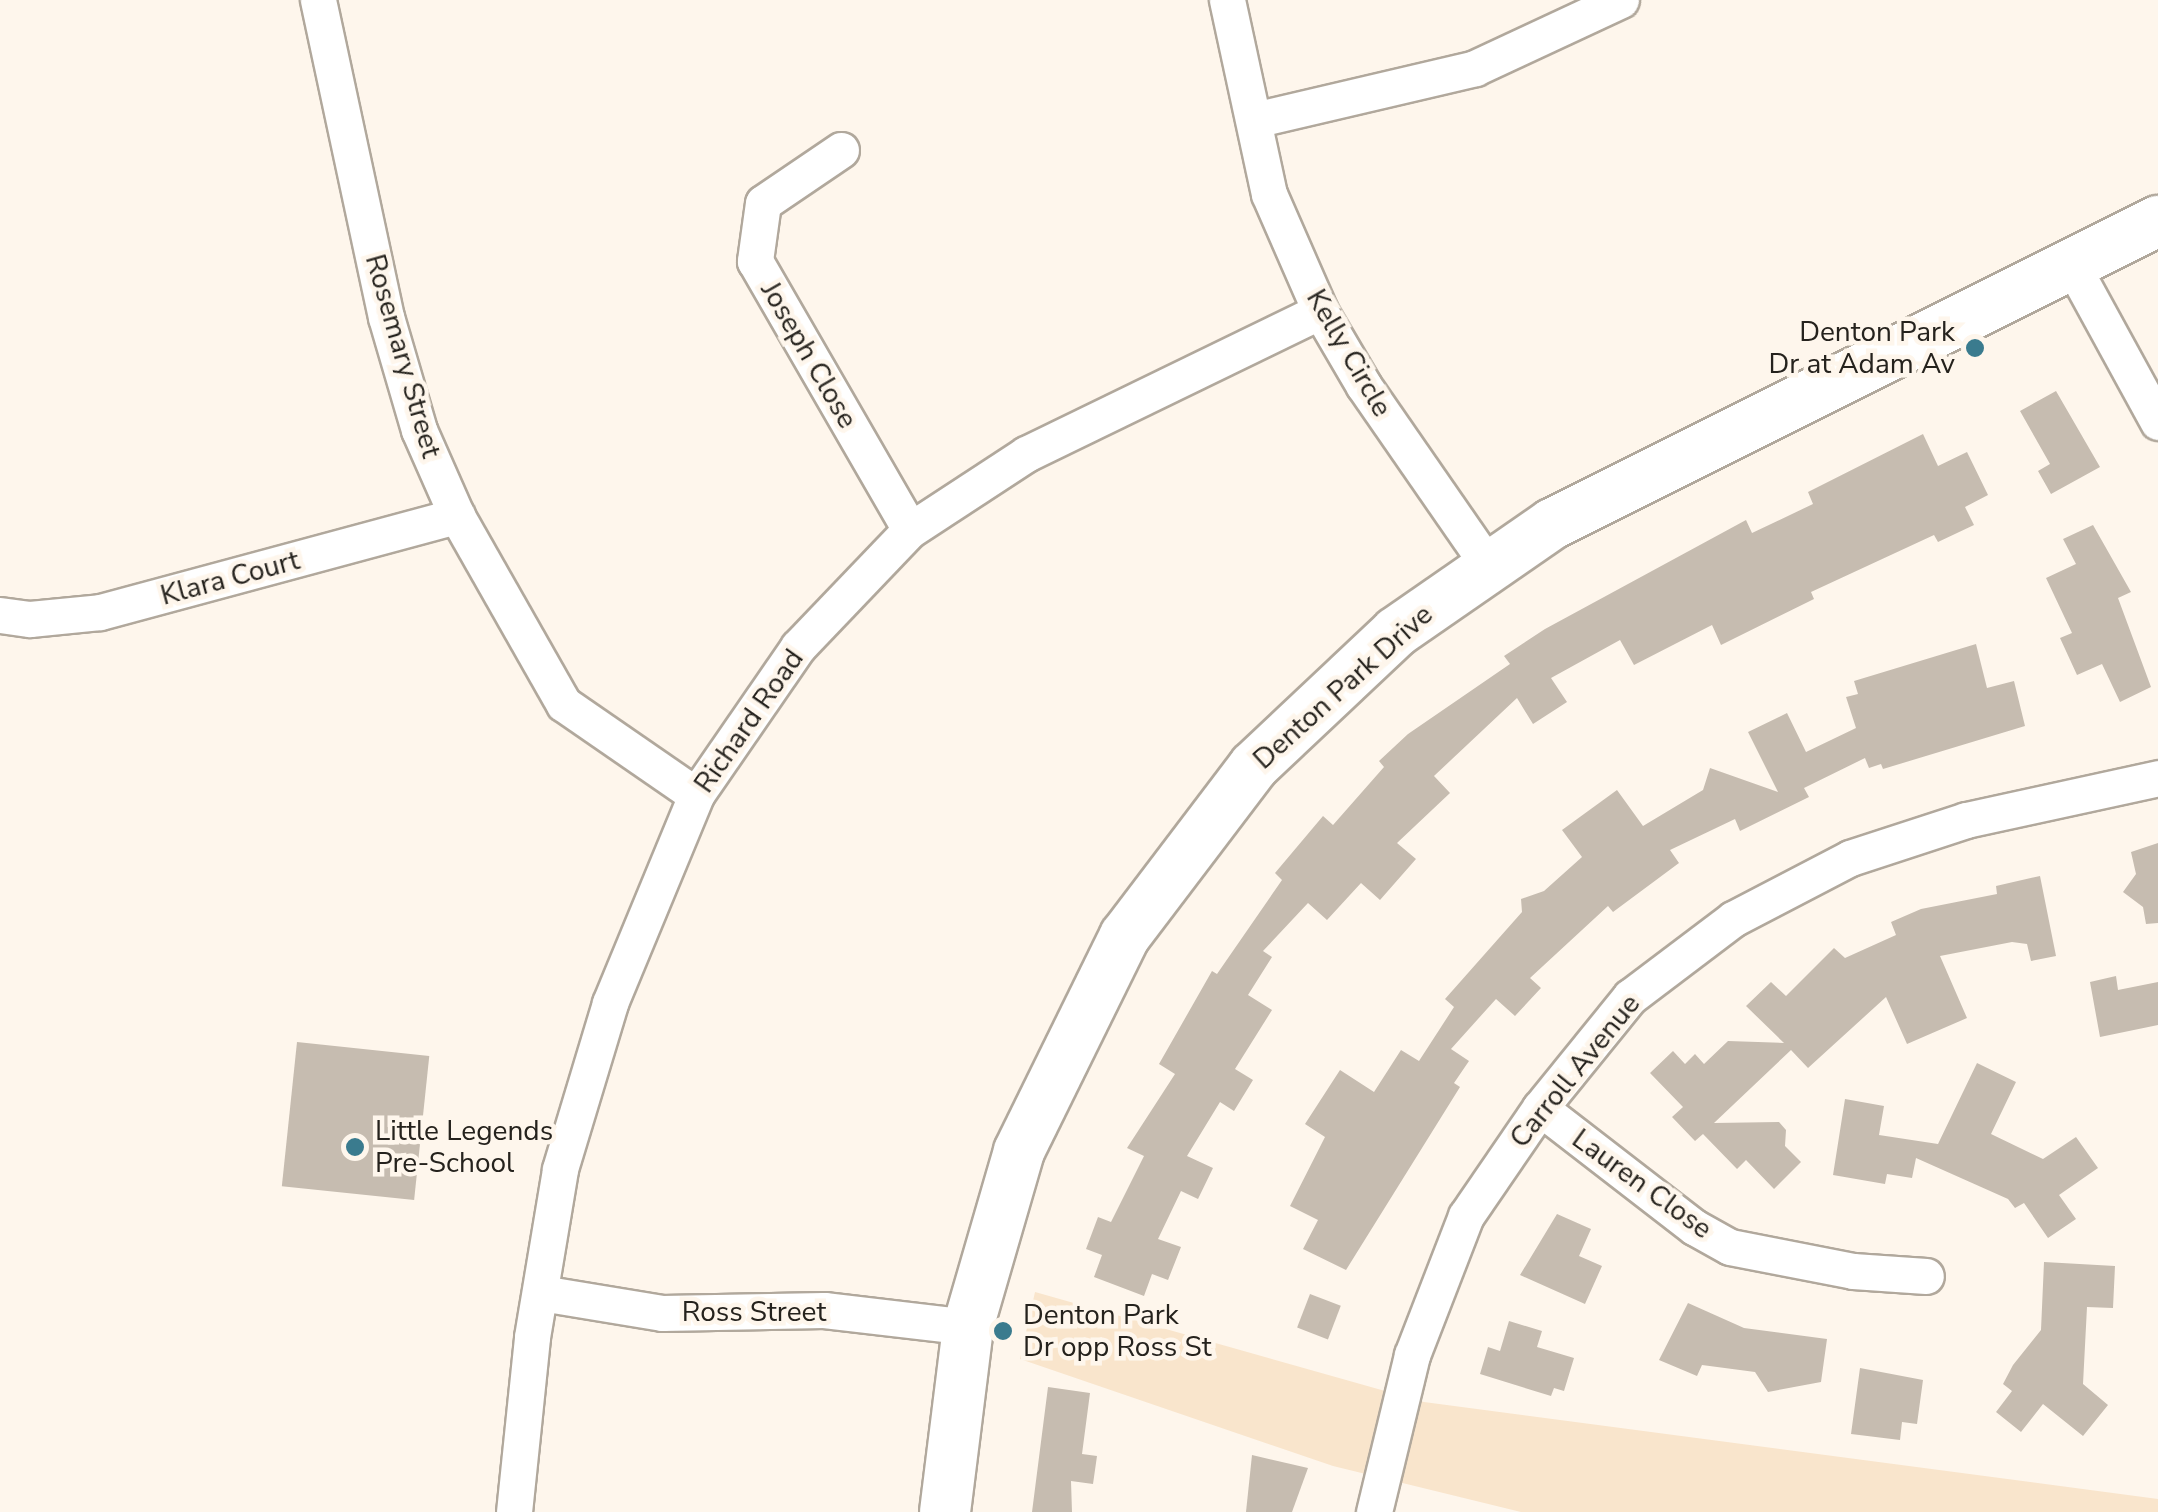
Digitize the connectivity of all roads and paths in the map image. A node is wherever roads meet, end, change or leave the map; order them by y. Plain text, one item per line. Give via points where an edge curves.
1 (318, 0) edge
2 (1227, 0) edge
3 (1621, 0) edge
4 (1254, 120) junction
5 (840, 150) dead end
6 (2158, 221) edge
7 (2072, 265) junction
8 (1320, 311) junction
9 (2158, 422) edge
10 (457, 516) junction
11 (910, 530) junction
12 (1488, 565) junction
13 (0, 614) edge
14 (2158, 778) edge
15 (696, 795) junction
16 (1540, 1108) junction
17 (1926, 1276) dead end
18 (541, 1293) junction
19 (968, 1326) junction
20 (514, 1512) edge
21 (945, 1512) edge
22 (1374, 1512) edge

1 - 10 street, Rosemary Street via 386,318 419,430
2 - 4 street, Kelly Circle
3 - 4 street via 1475,68
4 - 8 street, Kelly Circle via 1269,194
5 - 11 street, Joseph Close via 763,202 755,261
6 - 7 main road, Denton Park Drive
7 - 9 street
7 - 12 main road, Denton Park Drive via 1626,485
8 - 11 street, Richard Road via 1026,454
8 - 12 street, Kelly Circle
10 - 13 street, Klara Court via 100,612 30,620
10 - 15 street, Rosemary Street via 564,704
11 - 15 street, Richard Road via 798,648
12 - 19 main road, Denton Park Drive via 1396,632 1302,716 1208,820 1134,922 1088,1001 1019,1152
14 - 16 street, Carroll Avenue via 1966,820 1850,858 1733,919 1630,997
15 - 18 street, Richard Road via 610,1003 560,1169
16 - 17 street, Lauren Close via 1694,1227 1730,1246 1854,1271
16 - 22 street, Carroll Avenue via 1466,1216 1412,1355
18 - 19 street, Ross Street via 662,1313 824,1310
18 - 20 street, Richard Road
19 - 21 main road, Denton Park Drive

